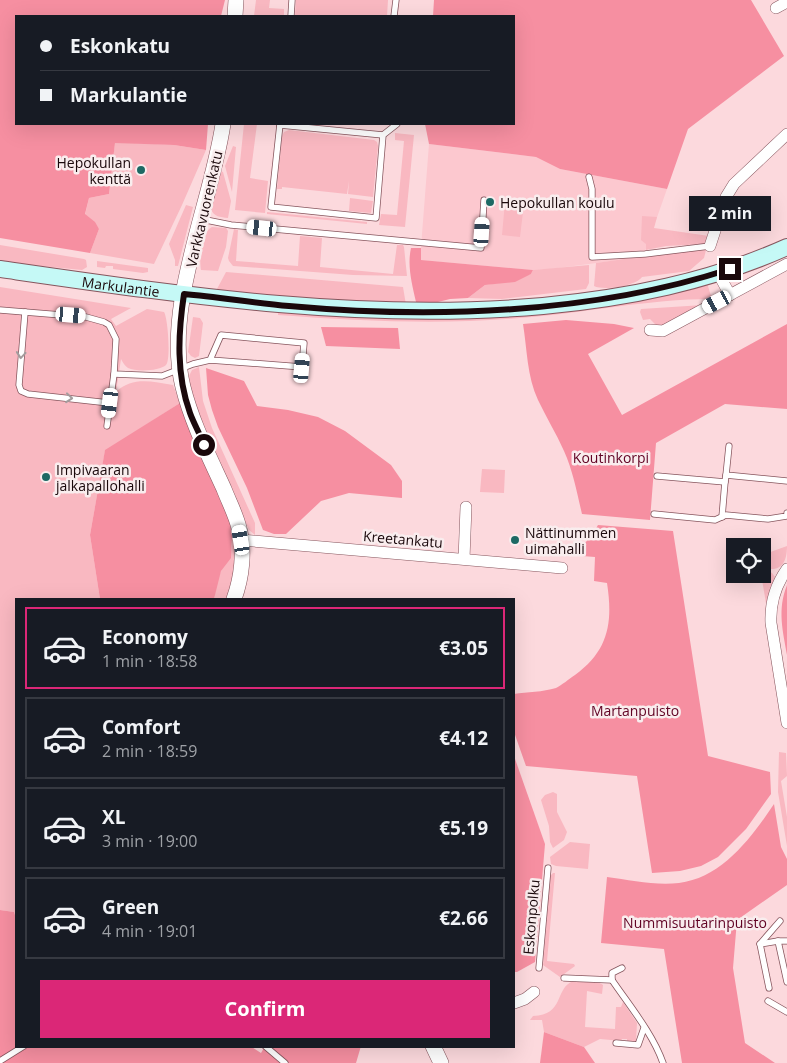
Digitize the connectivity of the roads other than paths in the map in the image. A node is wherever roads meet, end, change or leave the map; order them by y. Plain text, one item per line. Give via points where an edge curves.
1 (236, 0) edge
2 (292, 0) edge
3 (396, 0) edge
4 (787, 2) edge
5 (776, 8) dead end
6 (235, 15) edge
7 (291, 15) edge
8 (394, 15) edge
9 (223, 125) edge
10 (280, 125) edge
11 (289, 125) edge
12 (396, 125) edge
13 (787, 134) edge
14 (383, 136) junction
15 (589, 177) dead end
16 (484, 200) dead end
17 (201, 219) junction
18 (710, 246) joint
19 (787, 247) edge
20 (787, 264) edge
21 (0, 269) edge
22 (718, 273) junction
23 (184, 294) junction
24 (730, 295) junction
25 (0, 310) edge
26 (26, 312) junction
27 (650, 330) dead end
28 (210, 360) junction
29 (180, 370) junction
30 (114, 374) junction
31 (110, 403) junction
32 (107, 426) dead end
33 (729, 446) dead end
34 (657, 476) dead end
35 (726, 479) junction
36 (787, 481) edge
37 (466, 507) dead end
38 (787, 513) edge
39 (654, 514) dead end
40 (722, 517) junction
41 (241, 540) junction
42 (464, 559) junction
43 (562, 568) dead end
44 (787, 569) edge
45 (234, 598) edge
46 (787, 723) edge
47 (548, 868) dead end
48 (780, 921) dead end
49 (787, 940) edge
50 (778, 941) junction
51 (760, 944) junction
52 (540, 968) dead end
53 (622, 968) dead end
54 (564, 978) dead end
55 (612, 980) junction
56 (787, 982) edge
57 (769, 988) dead end
58 (534, 992) dead end
59 (768, 1001) dead end
60 (515, 1003) edge
61 (787, 1012) edge
62 (644, 1028) junction
63 (616, 1043) dead end
64 (21, 1048) edge
65 (267, 1048) edge
66 (434, 1048) edge
67 (0, 1061) edge
68 (285, 1063) edge
69 (441, 1063) edge
70 (662, 1063) edge

1 - 6 street
2 - 7 lane
3 - 8 lane
4 - 5 street
9 - 17 street, Varkkavuorenkatu
10 - 14 lane via 271,207 376,218
11 - 14 lane
12 - 14 lane
13 - 18 street via 734,184 726,197
15 - 18 lane via 592,189 592,257
16 - 17 lane via 481,248
17 - 23 street, Varkkavuorenkatu
19 - 22 main road, Markulantie
20 - 24 street
21 - 23 main road, Markulantie
22 - 23 main road, Markulantie via 618,297 500,310 357,310
22 - 24 street
23 - 29 street, Varkkavuorenkatu via 179,336
24 - 27 street via 662,331
25 - 26 lane
26 - 30 lane via 86,317 109,325 116,339
26 -> 31 lane via 21,391
28 - 28 lane via 302,368 304,343 221,335
28 - 29 lane
29 - 30 lane via 162,376
29 - 41 street, Varkkavuorenkatu via 190,413 233,510
30 - 31 lane
31 - 32 lane
33 - 35 lane
34 - 35 lane
35 - 36 lane
35 - 40 lane
37 - 42 street
38 - 40 lane via 787,516 773,520
39 - 40 lane via 715,520
41 - 42 street, Kreetankatu
41 - 45 street, Varkkavuorenkatu via 241,568
42 - 43 street, Kreetankatu
44 - 46 street via 770,608
47 - 52 lane, Eskonpolku
48 - 51 lane
49 - 50 lane
50 - 51 lane
50 - 56 lane
51 - 57 lane
53 - 55 lane via 612,973
54 - 55 lane
55 - 62 lane
58 - 60 street
59 - 61 lane
62 - 63 lane via 638,1045
62 - 70 lane
64 - 67 lane
65 - 68 lane
66 - 69 street

